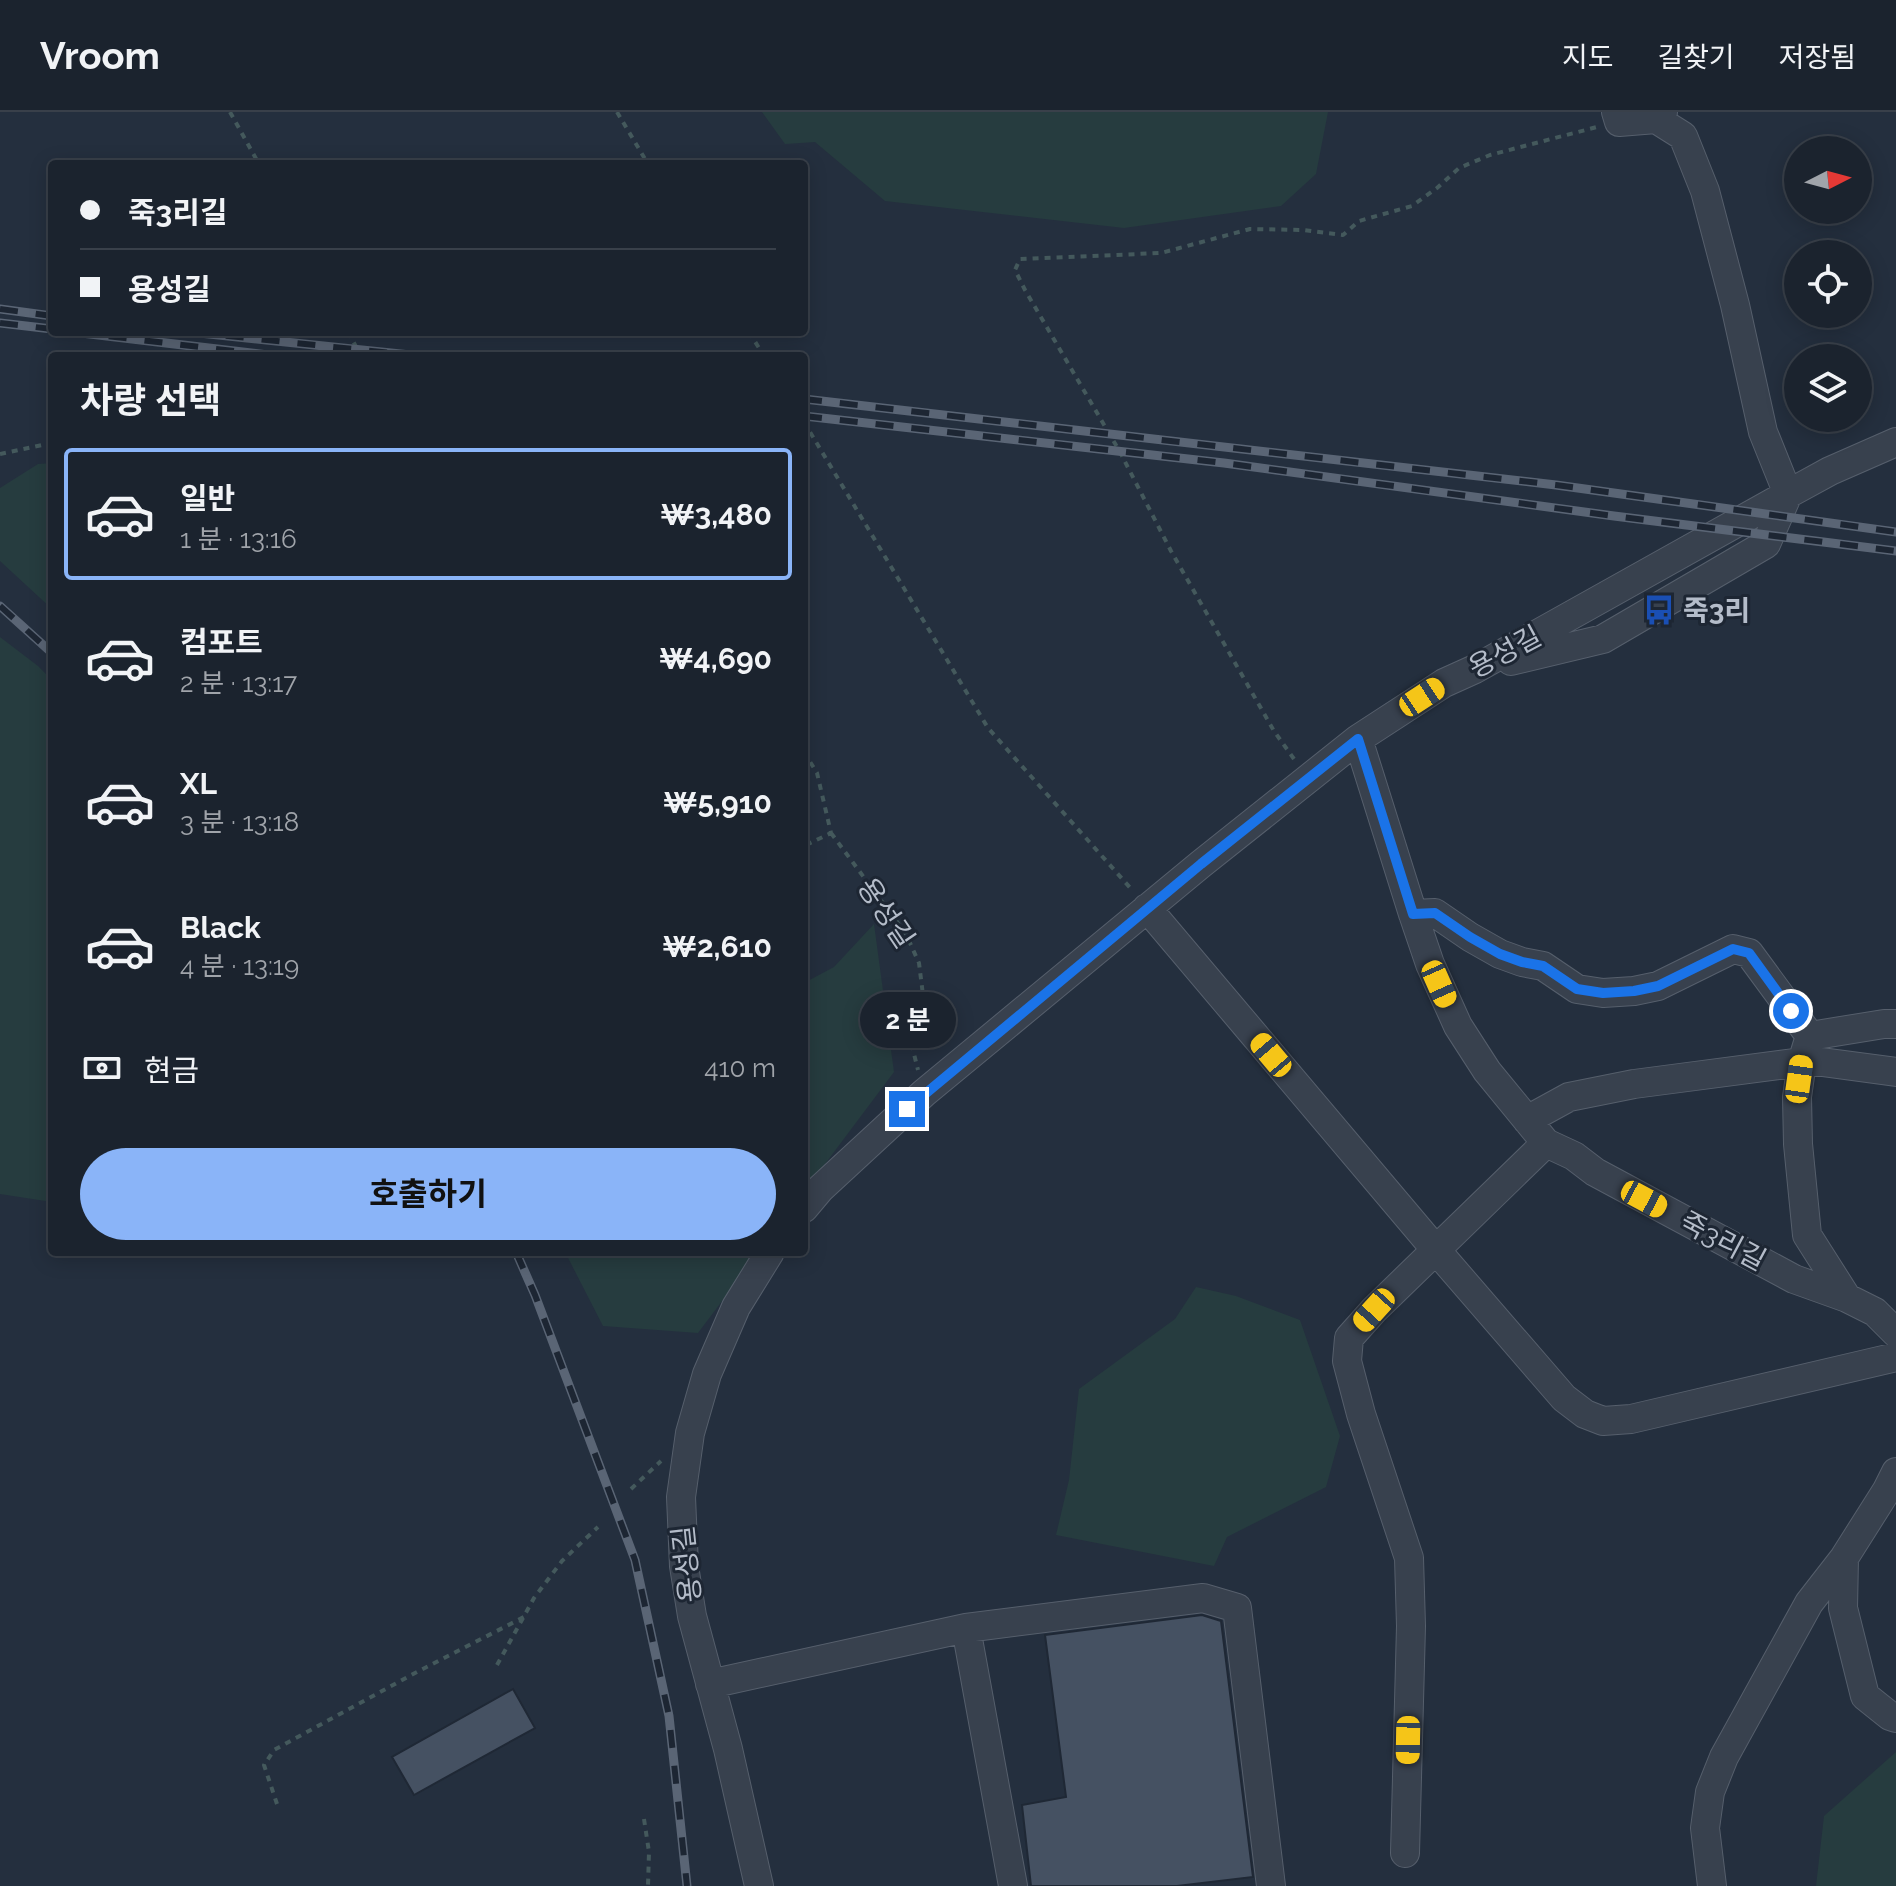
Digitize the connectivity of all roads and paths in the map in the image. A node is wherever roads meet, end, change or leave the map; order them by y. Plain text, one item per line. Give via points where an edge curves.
1 (230, 112) edge
2 (617, 112) edge
3 (1660, 116) edge
4 (1618, 117) edge
5 (257, 160) edge
6 (646, 160) edge
7 (808, 429) edge
8 (1896, 442) edge
9 (48, 444) edge
10 (0, 454) edge
11 (1788, 494) junction
12 (1358, 739) junction
13 (808, 758) edge
14 (1308, 778) junction
15 (831, 833) junction
16 (808, 844) edge
17 (1147, 908) junction
18 (1413, 914) junction
19 (1896, 1024) edge
20 (1806, 1049) junction
21 (1896, 1072) edge
22 (924, 1093) junction
23 (1527, 1120) junction
24 (1546, 1143) junction
25 (808, 1203) edge
26 (1436, 1250) junction
27 (768, 1256) edge
28 (1847, 1298) junction
29 (1896, 1333) edge
30 (1896, 1357) edge
31 (1896, 1472) edge
32 (598, 1527) dead end
33 (1844, 1558) junction
34 (524, 1617) junction
35 (966, 1628) junction
36 (497, 1665) dead end
37 (710, 1684) junction
38 (1896, 1718) edge
39 (277, 1804) dead end
40 (644, 1819) dead end
41 (1405, 1853) dead end
42 (648, 1886) edge
43 (759, 1886) edge
44 (1013, 1886) edge
45 (1271, 1886) edge
46 (1712, 1886) edge

1 - 5 path
2 - 6 path
3 - 4 street
3 - 11 street via 1683,136 1705,191 1763,432
4 - 14 path via 1459,168 1412,206 1359,221 1343,235 1250,229 1161,253 1020,259 1015,270 1025,290 1266,717
7 - 17 path via 988,728
8 - 11 street, 용성길
9 - 10 path
11 - 12 street, 용성길 via 1444,683
12 - 14 street, 용성길
12 - 18 street, 죽3리길
13 - 15 path via 817,773
14 - 17 street, 용성길
15 - 16 path
15 - 22 path, 용성길 via 906,934 919,963 923,995 912,1046
17 - 22 street, 용성길
17 - 26 street
18 - 20 street via 1435,913 1500,954 1543,966 1577,989 1603,993 1658,986 1733,949 1749,953
18 - 23 street, 죽3리길 via 1458,1026
19 - 20 street
20 - 21 street via 1822,1062
20 - 23 street via 1569,1097
20 - 28 street, 죽3리길 via 1797,1097 1807,1235
22 - 25 street, 용성길
23 - 24 street, 죽3리길
24 - 26 street
24 - 28 street, 죽3리길 via 1794,1279
26 - 30 street via 1564,1398 1603,1421 1631,1419
26 - 41 street via 1349,1338 1347,1361 1409,1558
27 - 37 street, 용성길 via 736,1307 707,1374 690,1433 681,1497 684,1566
28 - 29 street, 죽3리길 via 1875,1312
31 - 33 street
32 - 34 path via 562,1561
33 - 38 street via 1843,1608 1865,1696
33 - 46 street via 1809,1603 1724,1757 1710,1792 1705,1828
34 - 36 path
34 - 39 path via 274,1750 264,1765
35 - 37 street
35 - 44 street
35 - 45 street via 1203,1598 1237,1608
37 - 43 street, 용성길
40 - 42 path

